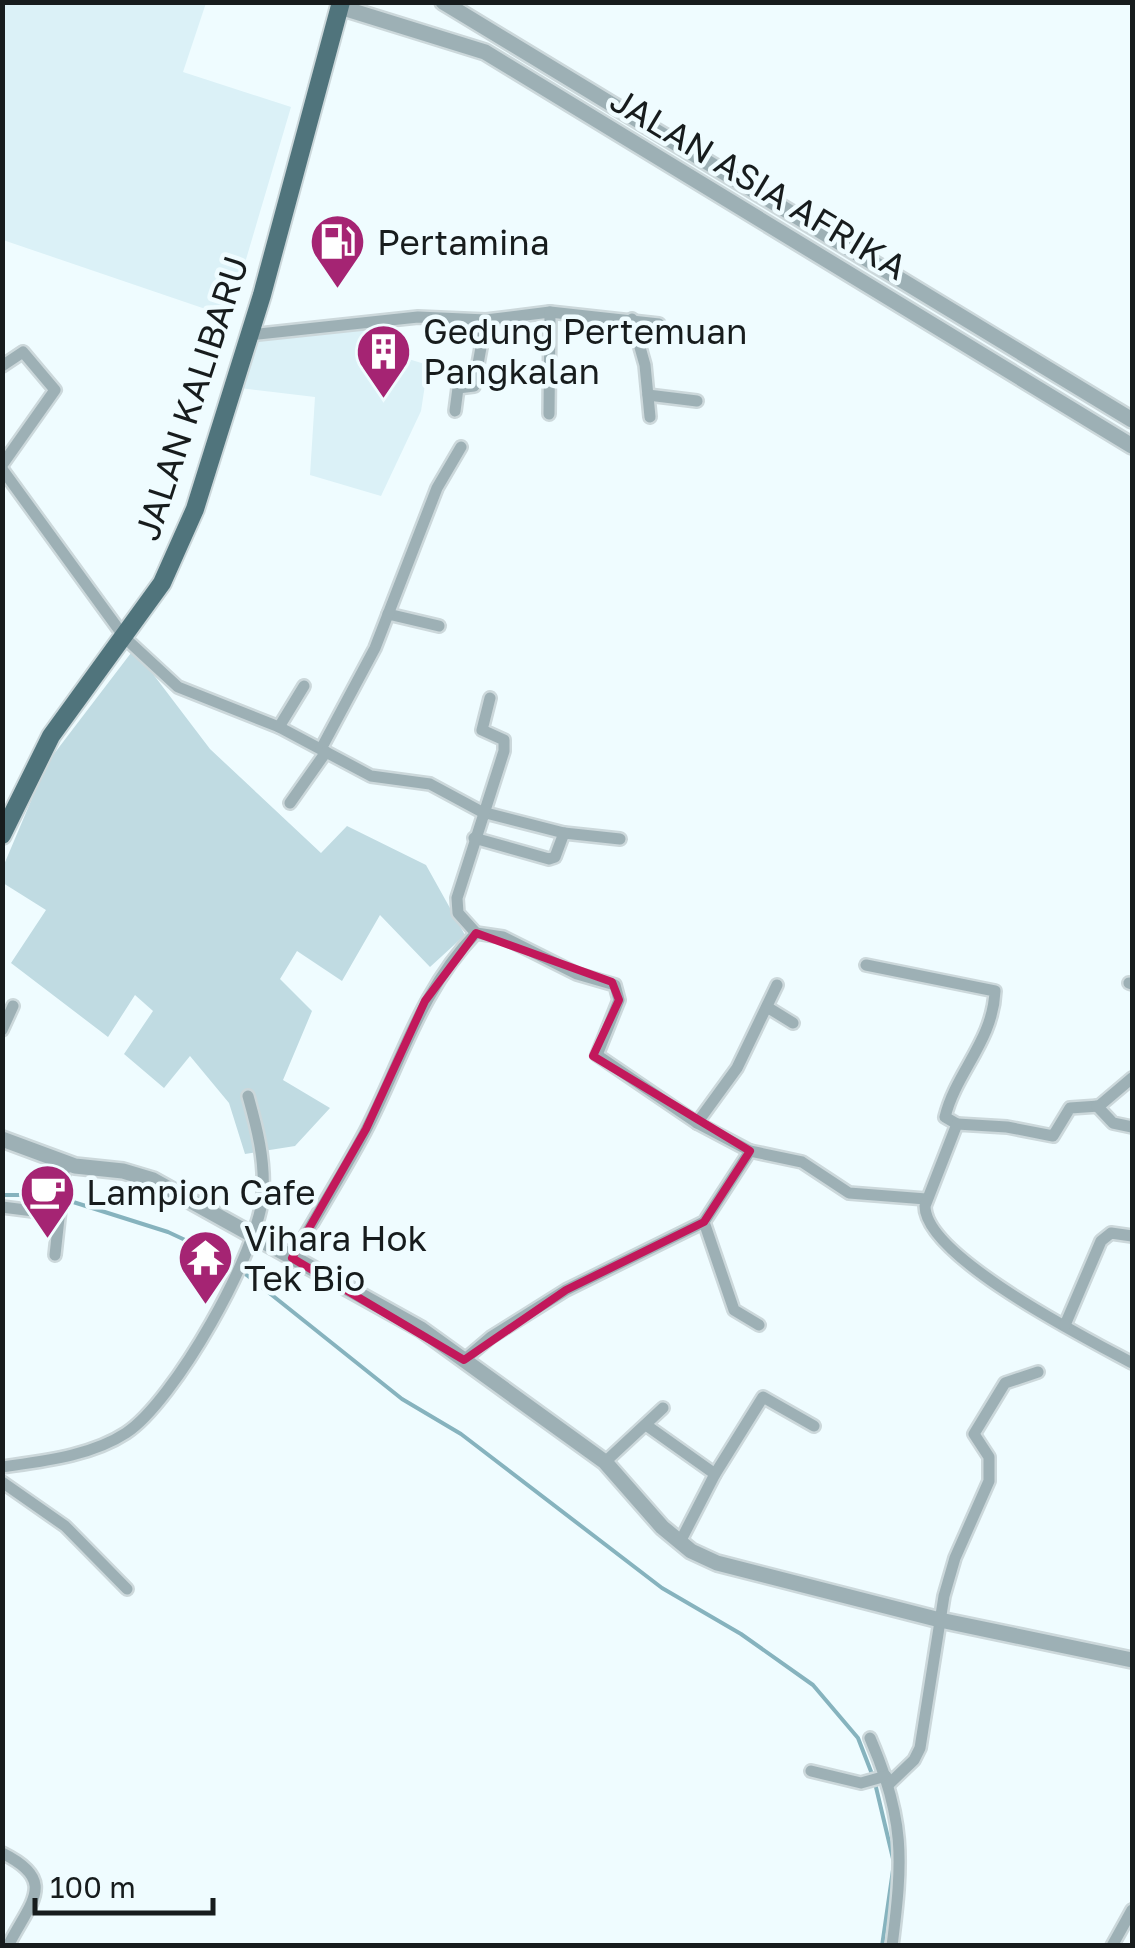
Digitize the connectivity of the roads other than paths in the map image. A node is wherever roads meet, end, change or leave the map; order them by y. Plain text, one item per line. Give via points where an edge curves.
1 (443, 2) edge
2 (340, 5) edge
3 (550, 312) junction
4 (632, 319) junction
5 (486, 320) junction
6 (659, 324) dead end
7 (250, 334) junction
8 (2, 366) edge
9 (648, 395) junction
10 (697, 401) dead end
11 (455, 411) dead end
12 (549, 414) dead end
13 (650, 417) dead end
14 (1132, 420) edge
15 (1132, 446) edge
16 (461, 447) dead end
17 (2, 467) edge
18 (388, 614) junction
19 (440, 626) dead end
20 (125, 638) junction
21 (304, 686) dead end
22 (490, 698) dead end
23 (279, 727) junction
24 (323, 750) junction
25 (290, 802) dead end
26 (482, 812) junction
27 (564, 833) junction
28 (2, 834) edge
29 (474, 838) junction
30 (620, 840) dead end
31 (476, 933) junction
32 (866, 964) dead end
33 (778, 985) dead end
34 (13, 1006) dead end
35 (766, 1007) junction
36 (793, 1023) dead end
37 (2, 1030) edge
38 (1132, 1078) edge
39 (248, 1096) dead end
40 (1097, 1106) junction
41 (697, 1123) junction
42 (958, 1124) junction
43 (1132, 1127) edge
44 (2, 1140) edge
45 (750, 1151) junction
46 (64, 1163) junction
47 (926, 1199) junction
48 (2, 1207) edge
49 (57, 1209) junction
50 (704, 1222) junction
51 (1132, 1236) edge
52 (252, 1240) junction
53 (55, 1255) dead end
54 (292, 1258) junction
55 (759, 1325) dead end
56 (1066, 1325) junction
57 (464, 1360) junction
58 (1132, 1363) edge
59 (1038, 1372) dead end
60 (663, 1408) dead end
61 (646, 1425) junction
62 (814, 1426) dead end
63 (605, 1462) junction
64 (2, 1467) edge
65 (714, 1474) junction
66 (2, 1482) edge
67 (680, 1542) junction
68 (127, 1589) dead end
69 (940, 1620) junction
70 (1132, 1660) edge
71 (870, 1738) dead end
72 (811, 1772) dead end
73 (887, 1779) junction
74 (2, 1853) edge
75 (1132, 1910) edge
76 (8, 1946) edge
77 (892, 1946) edge
78 (1112, 1946) edge

1 - 14 street, JALAN ASIA AFRIKA
2 - 7 main road, JALAN KALIBARU
2 - 15 street, JALAN ASIA AFRIKA via 485,52
3 - 4 street
3 - 5 street
3 - 12 street
4 - 6 street
4 - 9 street
5 - 7 street via 418,317
5 - 11 street via 474,386 458,388
7 - 20 main road, JALAN KALIBARU via 195,509 162,584
8 - 17 street via 23,352 55,390
9 - 10 street
9 - 13 street
16 - 18 street via 437,488
17 - 20 street
18 - 19 street
18 - 24 street
20 - 23 street via 178,687
20 - 28 main road, JALAN KALIBARU via 51,736
21 - 23 street
22 - 26 street via 482,730 505,746
23 - 24 street
24 - 25 street
24 - 26 street via 385,780 430,784
26 - 27 street
26 - 29 street
27 - 29 street via 549,858
27 - 30 street
29 - 31 street via 457,905
31 - 41 street via 503,937 616,986 619,1000 597,1055
31 - 54 street via 426,1001 366,1130
32 - 42 street via 995,991 982,1044 949,1101 945,1117
33 - 35 street
34 - 37 street
35 - 36 street
35 - 41 street via 737,1068
38 - 40 street
39 - 52 street via 262,1158 263,1195
40 - 42 street via 1070,1108 1052,1136
40 - 43 street via 1114,1123
41 - 45 street
42 - 47 street
44 - 46 street
45 - 47 street via 802,1162 849,1193
45 - 50 street
46 - 49 street
46 - 52 street via 152,1180
47 - 56 street via 927,1221 940,1238 992,1281
48 - 49 street
49 - 53 street
50 - 55 street via 734,1310
50 - 57 street via 566,1290
51 - 56 street via 1111,1234 1102,1241
52 - 54 street
52 - 64 street via 212,1323 155,1410 128,1432 67,1456
54 - 57 street via 421,1328
56 - 58 street
57 - 63 street
59 - 69 street via 1005,1384 974,1434 989,1458 989,1481 955,1558
60 - 61 street
61 - 63 street
61 - 65 street
62 - 65 street via 764,1396
63 - 67 street
65 - 67 street
66 - 68 street via 66,1526
67 - 69 street via 739,1572
69 - 70 street
69 - 73 street via 920,1748
71 - 73 street
72 - 73 street
73 - 77 street via 902,1851
74 - 76 street via 28,1865 37,1880
75 - 78 street

